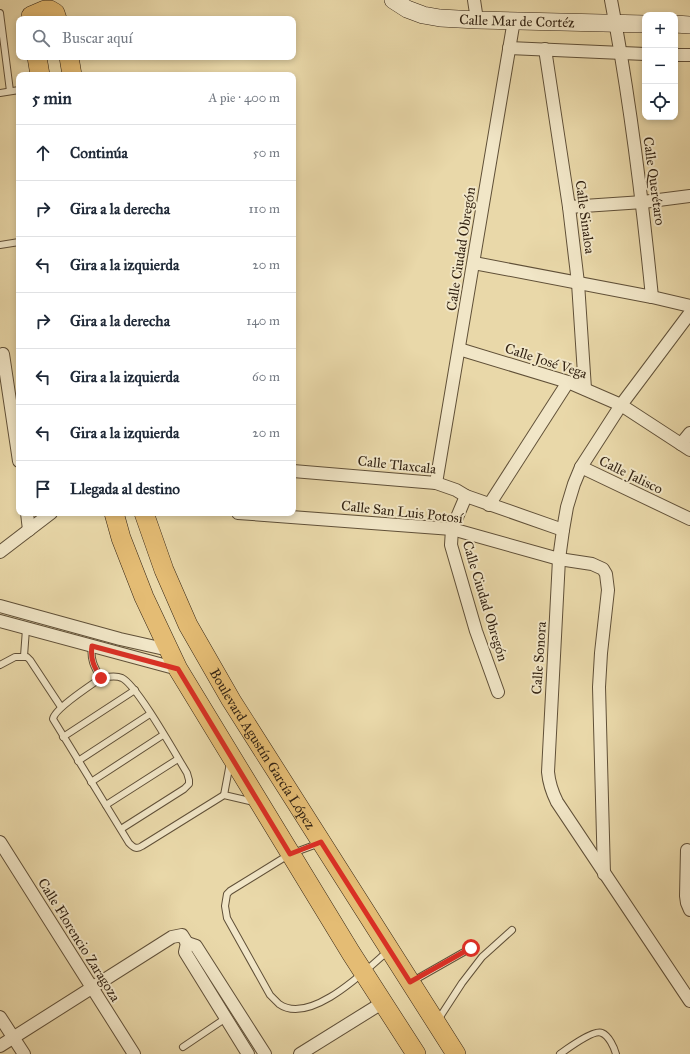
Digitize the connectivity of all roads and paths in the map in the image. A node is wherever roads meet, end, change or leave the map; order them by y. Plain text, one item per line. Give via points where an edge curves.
1 (62, 0) edge
2 (393, 0) edge
3 (474, 0) edge
4 (611, 0) edge
5 (31, 12) edge
6 (0, 14) edge
7 (56, 16) edge
8 (64, 16) edge
9 (477, 20) junction
10 (514, 20) junction
11 (615, 23) junction
12 (642, 24) edge
13 (678, 24) edge
14 (690, 25) edge
15 (509, 48) junction
16 (545, 49) junction
17 (621, 53) junction
18 (642, 54) edge
19 (678, 55) edge
20 (690, 55) edge
21 (38, 60) edge
22 (70, 60) edge
23 (40, 72) edge
24 (72, 72) edge
25 (16, 90) edge
26 (10, 91) junction
27 (0, 93) edge
28 (690, 196) edge
29 (643, 202) junction
30 (569, 207) junction
31 (16, 242) edge
32 (0, 245) edge
33 (474, 263) junction
34 (578, 283) junction
35 (652, 297) junction
36 (690, 306) edge
37 (690, 313) edge
38 (460, 349) junction
39 (3, 354) dead end
40 (568, 382) junction
41 (585, 389) junction
42 (621, 405) junction
43 (690, 433) edge
44 (16, 441) edge
45 (686, 447) edge
46 (581, 467) junction
47 (296, 471) edge
48 (436, 483) junction
49 (466, 496) junction
50 (489, 505) junction
51 (27, 516) edge
52 (48, 516) edge
53 (115, 516) edge
54 (145, 516) edge
55 (278, 516) edge
56 (690, 520) edge
57 (452, 529) junction
58 (29, 530) junction
59 (563, 530) junction
60 (0, 552) edge
61 (560, 559) junction
62 (0, 606) edge
63 (44, 618) junction
64 (0, 621) edge
65 (26, 629) junction
66 (40, 632) junction
67 (92, 646) junction
68 (169, 650) junction
69 (24, 656) junction
70 (0, 666) edge
71 (178, 669) junction
72 (101, 678) junction
73 (135, 690) junction
74 (498, 692) dead end
75 (61, 707) junction
76 (150, 714) junction
77 (163, 735) junction
78 (63, 737) junction
79 (231, 758) junction
80 (178, 759) junction
81 (78, 760) junction
82 (91, 782) junction
83 (224, 795) junction
84 (259, 803) junction
85 (106, 806) junction
86 (120, 829) junction
87 (0, 842) edge
88 (321, 842) junction
89 (687, 850) dead end
90 (290, 854) junction
91 (604, 874) junction
92 (690, 910) edge
93 (512, 930) dead end
94 (187, 942) junction
95 (471, 948) dead end
96 (389, 950) junction
97 (363, 972) junction
98 (410, 982) junction
99 (92, 988) junction
100 (690, 1001) edge
101 (382, 1003) junction
102 (237, 1010) junction
103 (0, 1017) edge
104 (226, 1018) junction
105 (436, 1023) junction
106 (13, 1038) junction
107 (0, 1046) edge
108 (183, 1047) dead end
109 (24, 1054) edge
110 (134, 1054) edge
111 (248, 1054) edge
112 (265, 1054) edge
113 (300, 1054) edge
114 (416, 1054) edge
115 (456, 1054) edge
116 (560, 1054) edge
117 (616, 1054) edge

1 - 8 main road
2 - 9 street, Calle Mar de Cortéz via 423,15
3 - 9 street
4 - 11 street, Calle Querétaro
5 - 7 main road via 50,10
6 - 26 lane
9 - 10 street, Calle Mar de Cortéz
10 - 11 street, Calle Mar de Cortéz
10 - 15 street, Calle Ciudad Obregón
11 - 12 street, Calle Mar de Cortéz
11 - 17 street, Calle Querétaro
13 - 14 street
15 - 16 street
15 - 33 street, Calle Ciudad Obregón
16 - 17 street
16 - 30 street, Calle Sinaloa
17 - 18 street
17 - 29 street, Calle Querétaro
19 - 20 street
21 - 23 main road
22 - 24 main road
25 - 26 lane
26 - 27 lane
28 - 29 street
29 - 30 street
29 - 35 street, Calle Querétaro
30 - 34 street, Calle Sinaloa
31 - 32 lane
33 - 34 street
33 - 38 street, Calle Ciudad Obregón
34 - 35 street
34 - 41 street, Calle Sinaloa
35 - 36 street
37 - 42 street, Calle Sonora
38 - 40 street, Calle José Vega
38 - 48 street, Calle Ciudad Obregón
39 - 44 street
40 - 41 street, Calle José Vega
40 - 50 street
41 - 42 street, Calle José Vega
42 - 45 street, Calle José Vega
42 - 46 street, Calle Sonora
43 - 45 street
46 - 56 street, Calle Jalisco
46 - 59 street, Calle Sonora via 574,484
47 - 48 street, Calle Tlaxcala
48 - 49 street, Calle Tlaxcala
49 - 50 street, Calle Tlaxcala
49 - 57 street, Calle Ciudad Obregón
50 - 59 street, Calle Tlaxcala
51 - 58 street
52 - 58 street
53 - 68 main road via 144,598
54 - 88 main road, Boulevard Agustín García López via 164,570 188,625 231,700
55 - 57 street, Calle San Luis Potosí
57 - 61 street, Calle San Luis Potosí
57 - 74 street, Calle Ciudad Obregón via 451,545 476,631
58 - 60 street
59 - 61 street, Calle Sonora
61 - 91 street, Calle Sonora via 548,781 557,802
61 - 91 street, Calle San Luis Potosí via 599,566 606,574 608,590 599,687
62 - 63 street
63 - 66 street
63 - 68 street
64 - 65 street
65 - 66 street
65 - 69 lane
66 - 67 street
67 - 71 street
67 - 72 lane via 91,658
68 - 71 main road
69 - 70 lane via 15,657
69 - 75 lane via 30,660
71 - 79 main road
72 - 73 lane via 123,678
72 - 75 lane
73 - 76 lane
73 - 78 lane
75 - 78 lane via 53,718
76 - 77 lane
76 - 81 lane
77 - 80 lane
77 - 82 lane
78 - 81 lane
79 - 83 lane
79 - 84 main road
80 - 85 lane
80 - 86 lane via 189,777 188,786
81 - 82 lane
82 - 85 lane
83 - 84 lane
83 - 86 lane via 139,848 133,846
84 - 90 main road
85 - 86 lane
87 - 99 street, Calle Florencio Zaragoza
88 - 90 lane
88 - 96 main road, Boulevard Agustín García López
89 - 92 street via 686,896
90 - 97 main road
90 - 97 lane via 235,887 225,899 227,918 270,995 279,1004 288,1008 308,1008 327,1000
91 - 100 street, Calle Sonora
93 - 105 lane via 473,968
94 - 99 street via 182,935 172,936
94 - 102 street via 196,946
94 - 104 street via 185,952
95 - 98 lane
96 - 97 lane
96 - 98 main road, Boulevard Agustín García López
97 - 101 main road
98 - 105 main road, Boulevard Agustín García López
99 - 106 street
99 - 110 street, Calle Florencio Zaragoza
101 - 113 street
101 - 114 main road
102 - 104 lane
102 - 112 street
103 - 106 street
104 - 108 lane
104 - 111 street
105 - 115 main road, Boulevard Agustín García López
106 - 107 street
106 - 109 street
116 - 117 lane via 599,1032 607,1038

